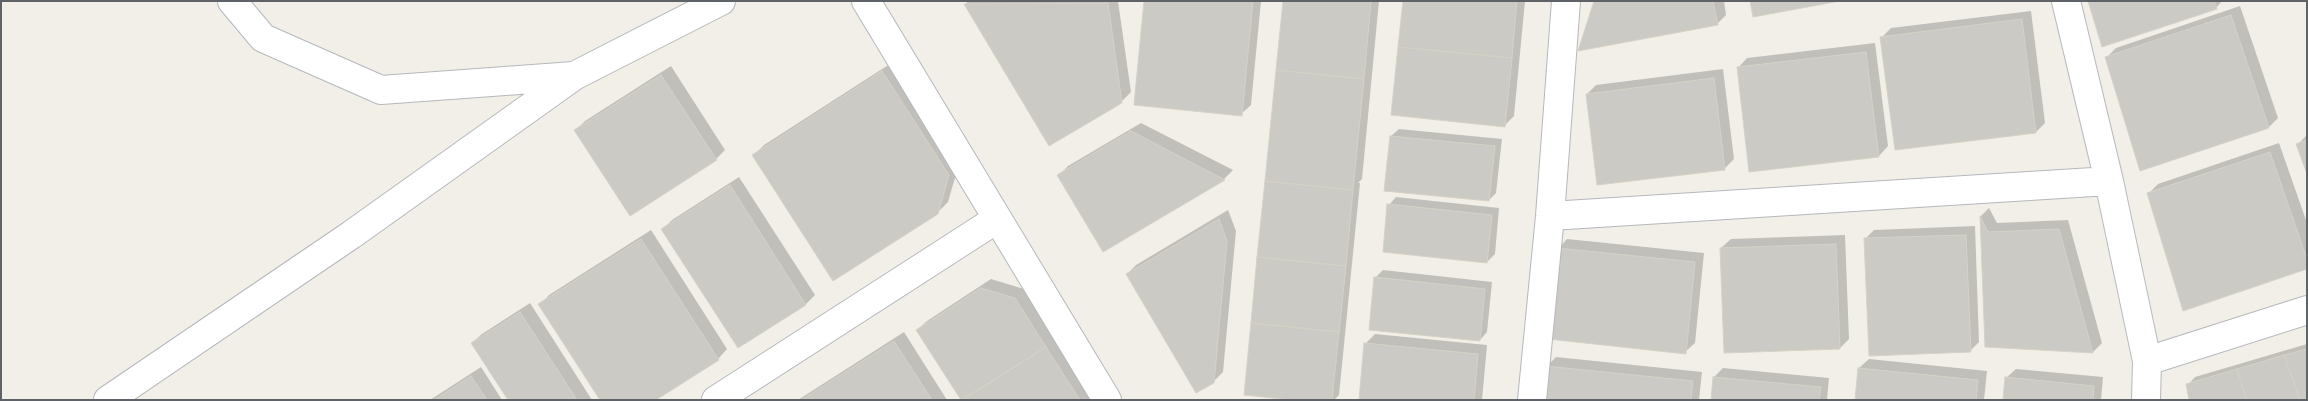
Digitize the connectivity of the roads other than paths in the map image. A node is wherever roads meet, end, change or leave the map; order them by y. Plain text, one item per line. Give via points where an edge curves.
1 (232, 1) edge
2 (721, 1) edge
3 (866, 1) edge
4 (1566, 1) edge
5 (2066, 1) edge
6 (574, 76) junction
7 (2110, 181) junction
8 (1550, 216) junction
9 (997, 219) junction
10 (2307, 310) edge
11 (2146, 361) junction
12 (108, 400) edge
13 (716, 400) edge
14 (1106, 400) edge
15 (1532, 400) edge
16 (2146, 400) edge

1 - 6 street via 263,38 381,90
2 - 6 street
3 - 9 street
4 - 8 street
5 - 7 street
6 - 12 street via 351,235
7 - 8 street
7 - 11 street
8 - 15 street
9 - 13 street
9 - 14 street
10 - 11 street
11 - 16 street

